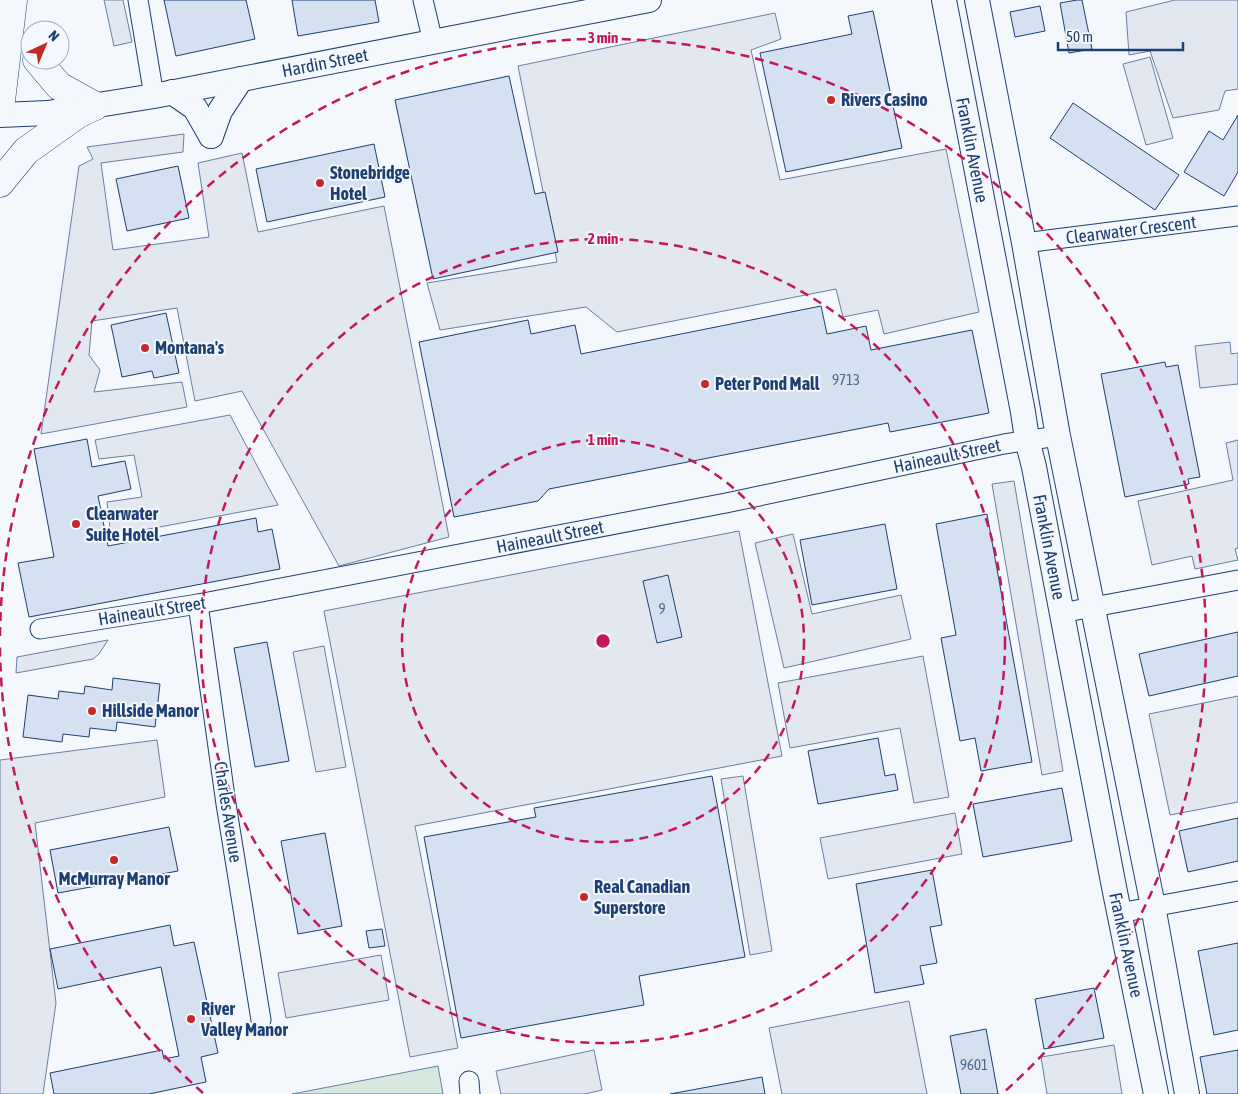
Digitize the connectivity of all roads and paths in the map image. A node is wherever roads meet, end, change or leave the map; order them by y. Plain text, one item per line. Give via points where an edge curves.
1 (138, 0) edge
2 (423, 0) edge
3 (648, 0) edge
4 (944, 0) edge
5 (977, 0) edge
6 (13, 1) edge
7 (20, 20) edge
8 (433, 42) junction
9 (46, 70) edge
10 (241, 79) junction
11 (163, 94) junction
12 (95, 106) junction
13 (0, 109) edge
14 (0, 115) edge
15 (0, 183) edge
16 (1238, 216) edge
17 (1024, 243) junction
18 (1058, 436) junction
19 (1026, 439) junction
20 (1238, 580) edge
21 (198, 604) junction
22 (1093, 607) junction
23 (1061, 613) junction
24 (40, 629) dead end
25 (1238, 891) edge
26 (1153, 906) junction
27 (1120, 912) junction
28 (261, 1020) dead end
29 (1156, 1094) edge
30 (1187, 1094) edge

1 - 11 street
2 - 8 street
3 - 8 main road, Hardin Street
4 - 19 main road, Franklin Avenue
5 - 17 main road, Franklin Avenue
6 - 7 highway
6 - 13 highway
8 - 10 main road, Hardin Street
9 - 12 highway via 59,86
10 - 11 main road, Hardin Street
10 - 11 main road via 220,112 211,136 195,108
11 - 12 main road, Hardin Street
12 - 14 main road, Hardin Street via 48,113
12 - 15 highway via 78,114 26,151
16 - 17 street, Clearwater Crescent
17 - 18 main road, Franklin Avenue
18 - 19 street, Haineault Street
18 - 22 main road, Franklin Avenue
19 - 21 street, Haineault Street via 726,503
19 - 23 main road, Franklin Avenue
20 - 22 street
21 - 24 street, Haineault Street
21 - 28 street, Charles Avenue
22 - 23 street
22 - 26 main road, Franklin Avenue
23 - 27 main road, Franklin Avenue
25 - 26 street
26 - 27 street
26 - 30 main road, Franklin Avenue
27 - 29 main road, Franklin Avenue

